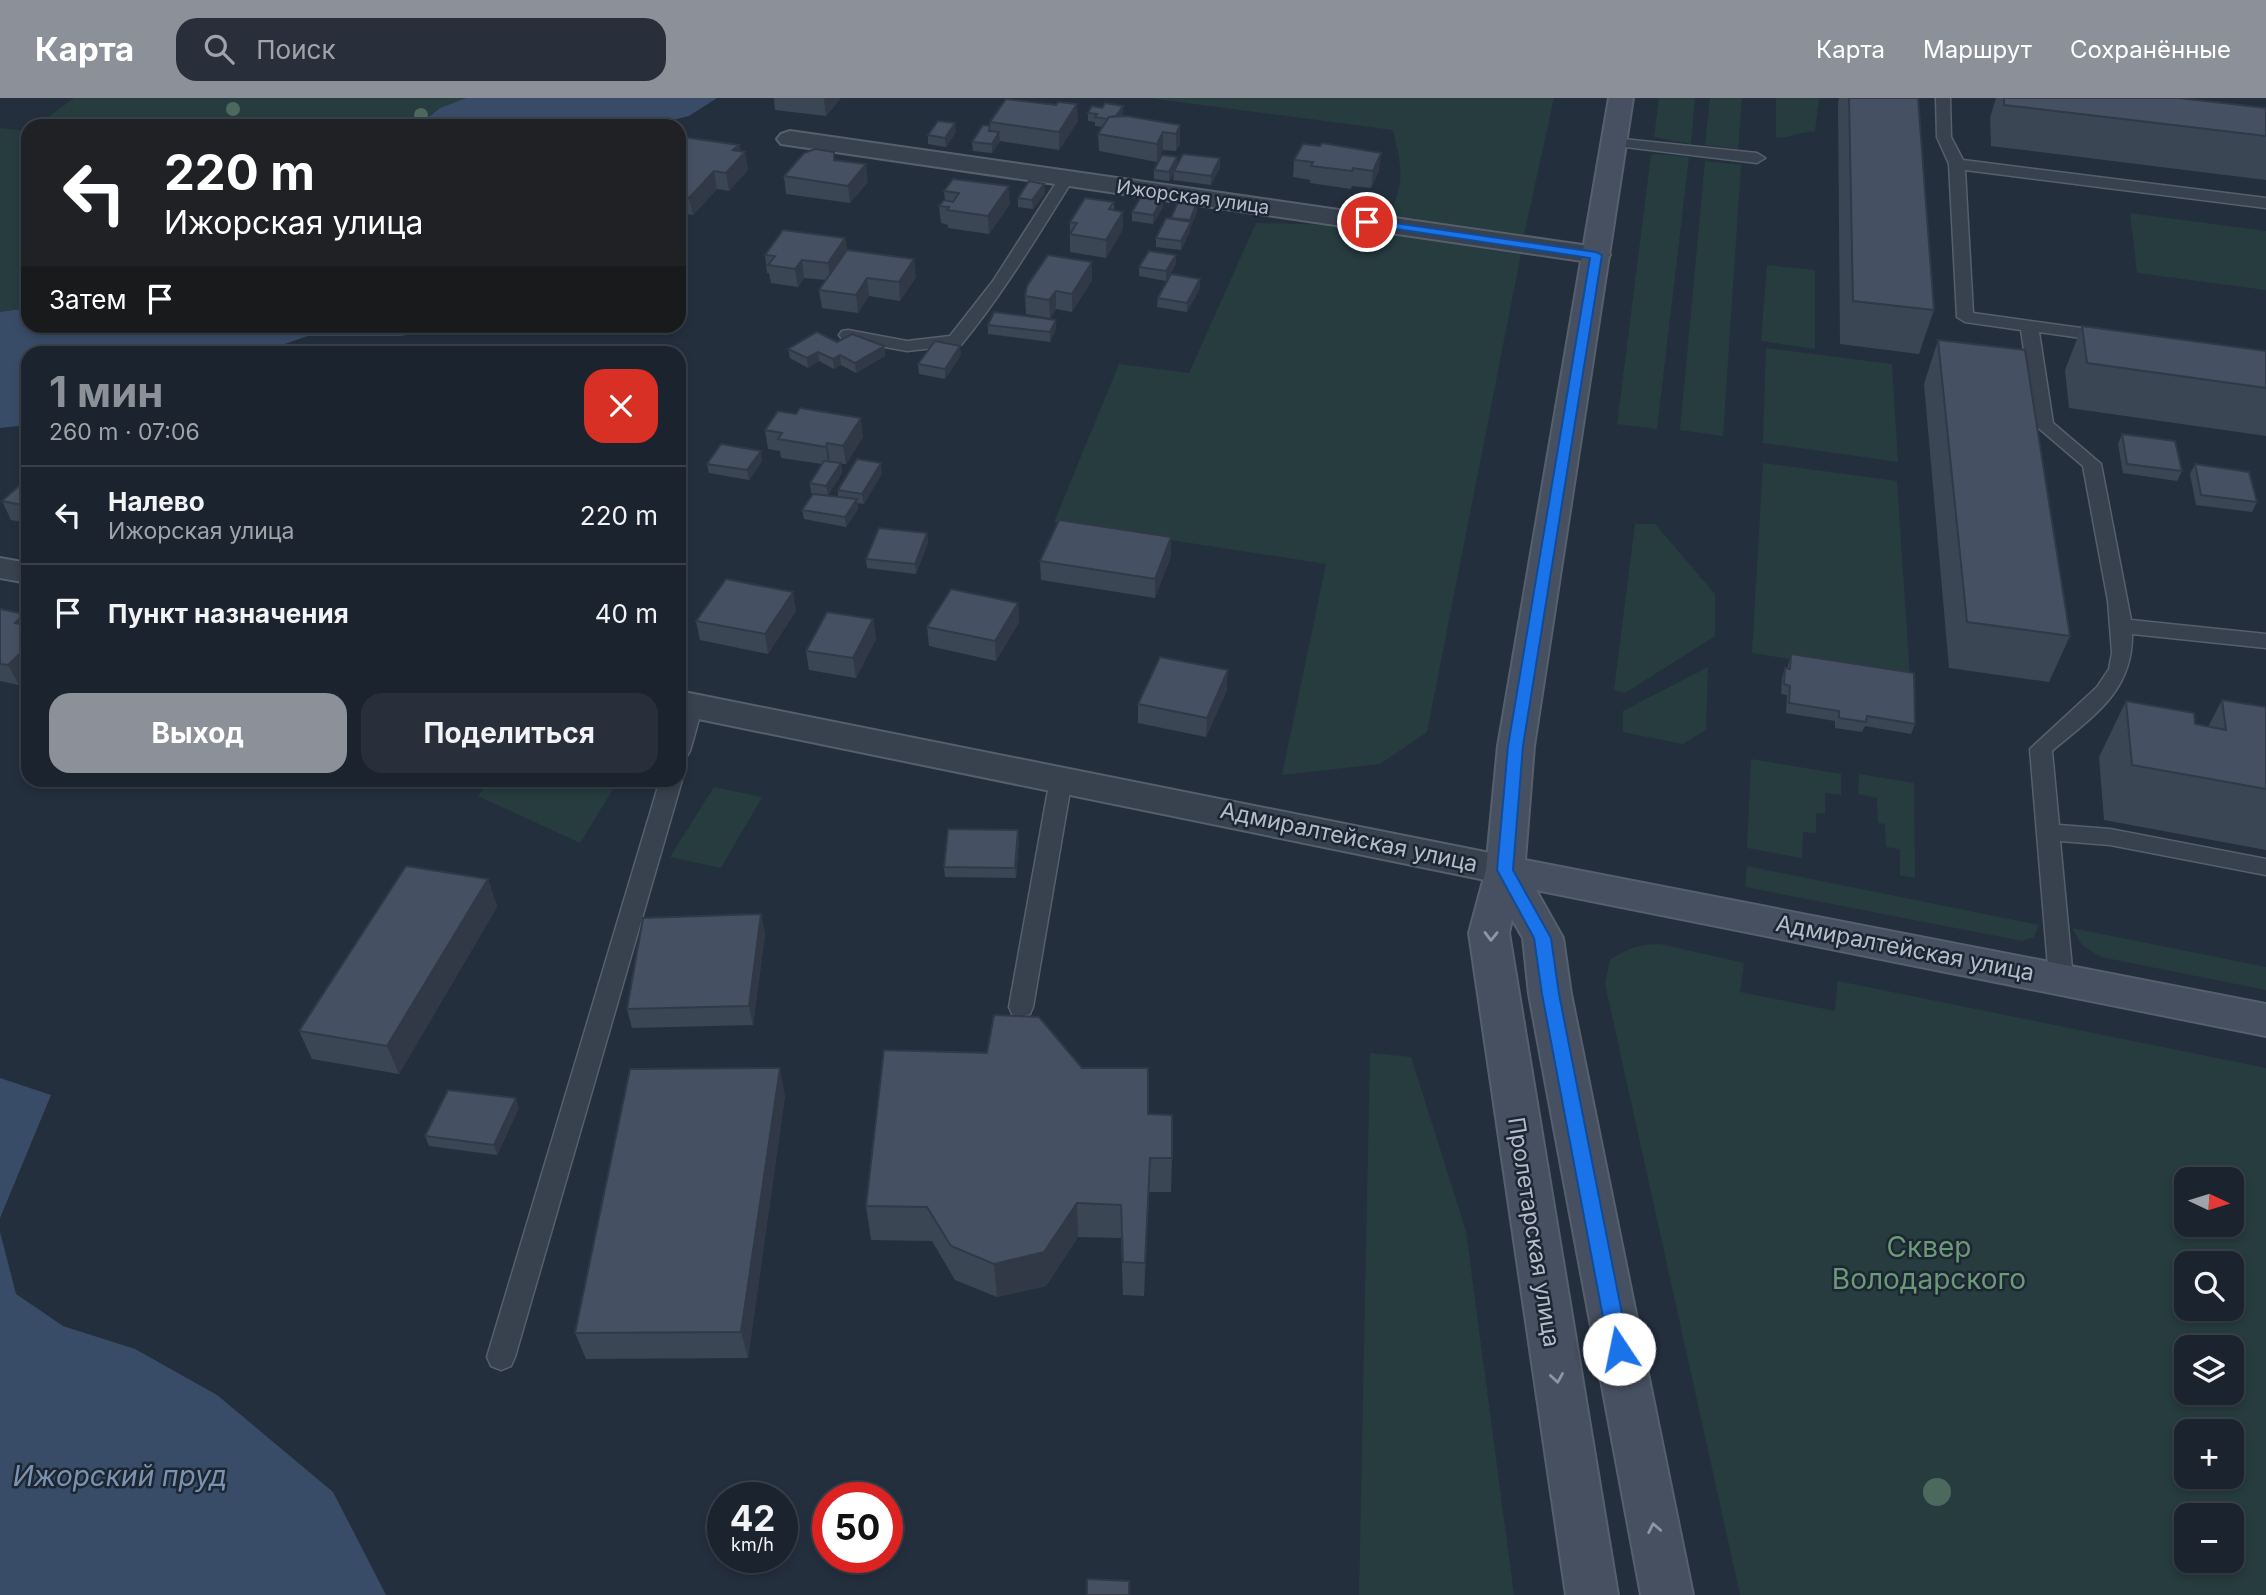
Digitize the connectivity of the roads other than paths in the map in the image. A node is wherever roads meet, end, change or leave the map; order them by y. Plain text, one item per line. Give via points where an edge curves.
1 (1621, 98) edge
2 (1943, 98) edge
3 (790, 139) dead end
4 (1614, 142) junction
5 (1757, 158) dead end
6 (1957, 164) junction
7 (1066, 178) junction
8 (2266, 203) edge
9 (1596, 255) junction
10 (2029, 326) junction
11 (848, 335) edge
12 (2128, 339) edge
13 (0, 568) edge
14 (21, 572) edge
15 (2122, 626) junction
16 (2266, 641) edge
17 (686, 704) edge
18 (1061, 779) junction
19 (669, 787) edge
20 (2047, 832) junction
21 (2266, 867) edge
22 (1505, 870) junction
23 (2061, 979) junction
24 (1021, 1007) dead end
25 (2266, 1020) edge
26 (501, 1357) dead end
27 (1592, 1595) edge
28 (1667, 1595) edge

1 - 4 main road, Пролетарская улица
2 - 6 lane via 1944,137
3 - 7 street, Ижорская улица
4 - 5 lane
4 - 9 main road, Пролетарская улица
6 - 8 lane
6 - 10 lane via 1965,317
7 - 9 street, Ижорская улица
7 - 11 lane via 975,318 955,341 907,346
9 - 22 main road, Пролетарская улица via 1516,746
10 - 12 lane
10 - 15 lane via 2044,425 2092,464
13 - 14 street
15 - 16 lane
15 - 20 lane via 2120,668 2091,706 2041,749
17 - 18 street, Адмиралтейская улица
18 - 22 street, Адмиралтейская улица
18 - 24 lane
19 - 26 lane
20 - 21 lane via 2110,838
20 - 23 lane
22 - 23 main road, Адмиралтейская улица
22 -> 27 main road, Пролетарская улица via 1489,933
28 -> 22 main road via 1550,994 1543,938
23 - 25 main road, Адмиралтейская улица

